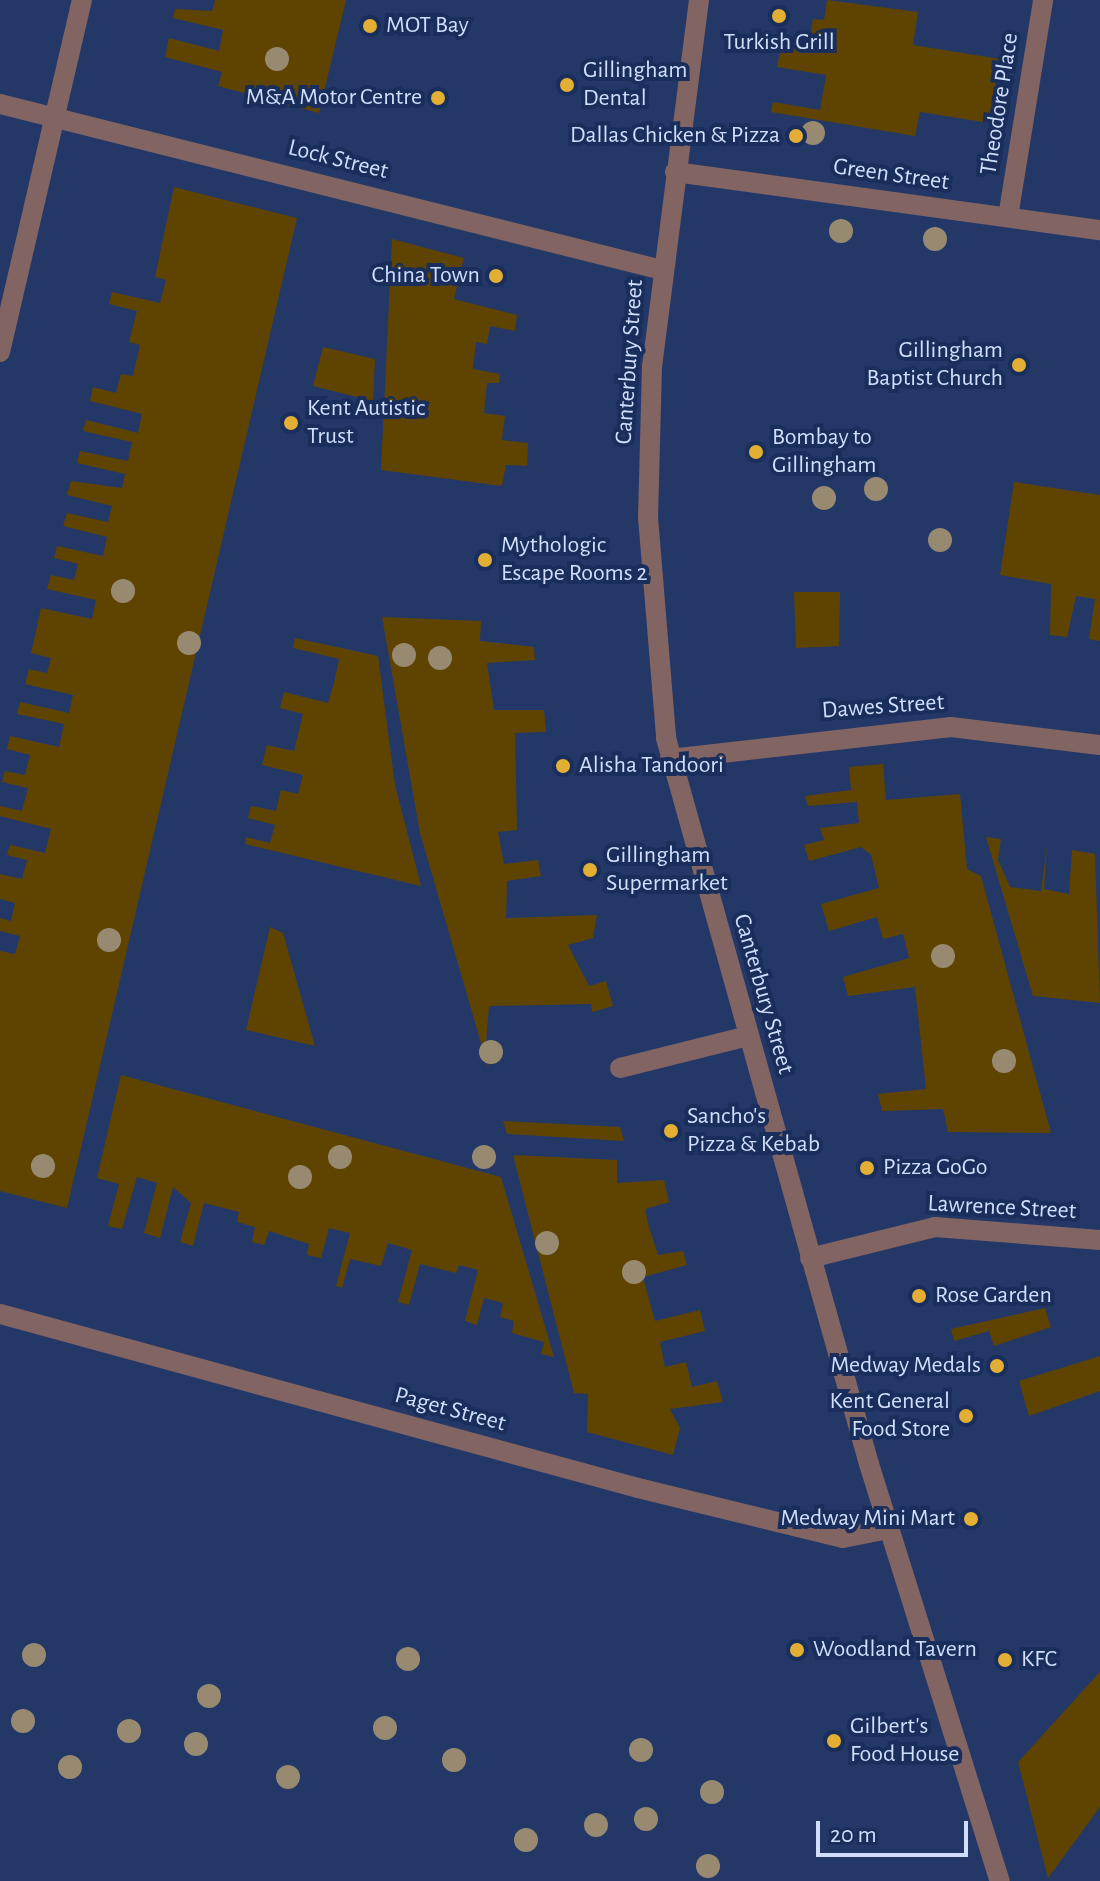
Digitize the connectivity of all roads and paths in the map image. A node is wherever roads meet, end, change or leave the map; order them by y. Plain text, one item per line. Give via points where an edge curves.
1 (82, 0) edge
2 (699, 0) edge
3 (1043, 0) edge
4 (0, 104) edge
5 (55, 117) junction
6 (675, 172) junction
7 (1008, 217) junction
8 (1100, 230) edge
9 (662, 270) junction
10 (0, 352) edge
11 (1100, 745) edge
12 (670, 759) junction
13 (748, 1036) junction
14 (620, 1068) dead end
15 (1100, 1240) edge
16 (810, 1258) junction
17 (0, 1314) edge
18 (888, 1529) junction
19 (1000, 1881) edge

1 - 5 street
2 - 6 street, Canterbury Street
3 - 7 street, Theodore Place
4 - 5 street, Lock Street
5 - 9 street, Lock Street
5 - 10 street
6 - 7 street, Green Street
6 - 9 street, Canterbury Street
7 - 8 street, Green Street
9 - 12 street, Canterbury Street via 648,517
11 - 12 street, Dawes Street via 951,727
12 - 13 street, Canterbury Street
13 - 14 street
13 - 16 street, Canterbury Street
15 - 16 street, Lawrence Street via 945,1227 878,1236
16 - 18 street, Canterbury Street
17 - 18 street, Paget Street via 843,1538
18 - 19 street, Canterbury Street

